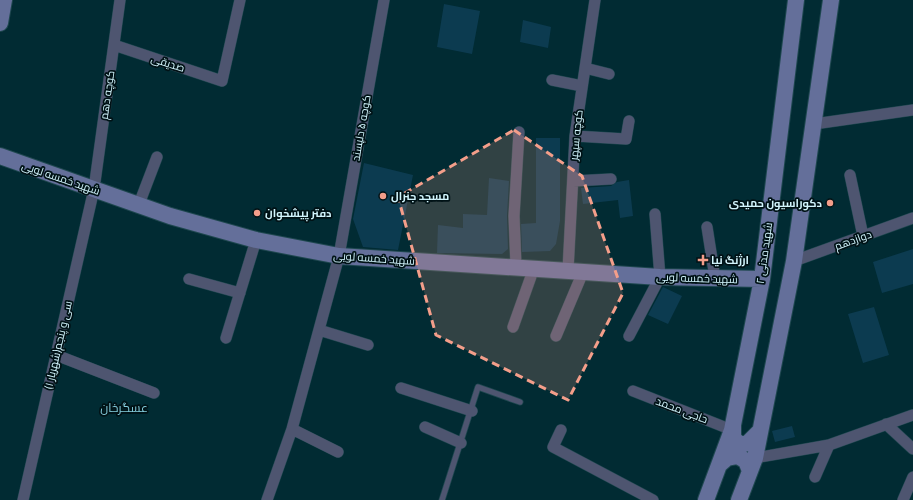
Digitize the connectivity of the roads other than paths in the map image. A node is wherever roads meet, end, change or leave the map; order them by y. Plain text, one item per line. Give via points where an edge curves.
1 (4, 0) edge
2 (120, 0) edge
3 (240, 0) edge
4 (384, 0) edge
5 (595, 0) edge
6 (796, 0) edge
7 (831, 0) edge
8 (0, 23) edge
9 (114, 45) junction
10 (585, 68) junction
11 (609, 74) dead end
12 (552, 80) dead end
13 (582, 86) junction
14 (913, 110) edge
15 (629, 121) dead end
16 (814, 124) junction
17 (519, 132) dead end
18 (575, 136) junction
19 (0, 156) edge
20 (157, 157) dead end
21 (850, 175) dead end
22 (611, 179) dead end
23 (572, 181) junction
24 (94, 189) junction
25 (139, 204) junction
26 (655, 214) dead end
27 (913, 218) edge
28 (707, 227) dead end
29 (863, 236) junction
30 (256, 240) junction
31 (339, 256) junction
32 (794, 261) junction
33 (516, 266) junction
34 (534, 268) junction
35 (576, 271) junction
36 (660, 277) junction
37 (715, 278) junction
38 (189, 279) dead end
39 (762, 279) junction
40 (240, 293) junction
41 (513, 327) dead end
42 (319, 330) junction
43 (556, 336) dead end
44 (629, 336) dead end
45 (226, 338) dead end
46 (368, 345) dead end
47 (56, 355) junction
48 (401, 388) dead end
49 (633, 391) dead end
50 (154, 392) dead end
51 (520, 402) dead end
52 (472, 411) junction
53 (913, 415) edge
54 (886, 424) junction
55 (732, 426) junction
56 (425, 427) dead end
57 (292, 429) junction
58 (561, 430) dead end
59 (760, 431) junction
60 (461, 443) junction
61 (829, 445) junction
62 (913, 449) edge
63 (338, 452) dead end
64 (752, 464) junction
65 (719, 465) junction
66 (815, 477) dead end
67 (913, 478) edge
68 (23, 500) edge
69 (267, 500) edge
70 (442, 500) edge
71 (653, 500) edge
72 (706, 500) edge
73 (739, 500) edge
74 (903, 500) edge

1 - 8 main road
2 - 9 street, کوچه دهم
3 - 9 street, صدیقی via 222,81
4 - 31 street, کوچه ۵ دلپسند
5 - 10 street, کوچه سپهر
6 - 39 main road, شهید مدنی ۲
7 - 16 main road
9 - 24 street, کوچه دهم
10 - 11 street
10 - 13 street, کوچه سپهر
12 - 13 street
13 - 18 street, کوچه سپهر
14 - 16 street
15 - 18 street via 626,139
16 - 32 main road
17 - 33 street via 514,216
18 - 23 street, کوچه سپهر
19 - 24 main road, شهید خمسه لویی
20 - 25 street
21 - 29 street
22 - 23 street
23 - 35 street, کوچه سپهر
24 - 25 main road, شهید خمسه لویی
24 - 47 street, سی و پنجم(شهریار ۱)
25 - 30 main road, شهید خمسه لویی via 170,216
26 - 36 street
27 - 29 street, دوازدهم
28 - 37 street
29 - 32 street, دوازدهم
30 - 31 main road, شهید خمسه لویی
30 - 40 street
31 - 33 main road, شهید خمسه لویی
31 - 42 street, کوچه ۵ دلپسند
32 - 59 main road
33 - 34 main road, شهید خمسه لویی
34 - 35 main road, شهید خمسه لویی
34 - 41 street
35 - 36 main road, شهید خمسه لویی
35 - 43 street
36 - 37 main road, شهید خمسه لویی
36 - 44 street
37 - 39 main road, شهید خمسه لویی
38 - 40 street
39 - 55 main road, شهید مدنی ۲
40 - 45 street
42 - 46 street
42 - 57 street, کوچه ۵ دلپسند
47 - 50 street
47 - 68 street, سی و پنجم(شهریار ۱)
48 - 52 street
49 - 55 street, حاجی محمد
51 - 52 lane via 478,388
52 - 60 lane
53 - 54 street
54 - 61 street
54 - 62 street
55 - 59 main road via 733,438 740,445 748,443
55 - 65 main road, شهید مدنی ۲
56 - 60 street
57 - 63 street
57 - 69 street, کوچه ۵ دلپسند
58 - 71 street via 552,446
59 - 64 main road
60 - 70 lane
61 - 64 street
61 - 66 street
64 - 65 main road via 738,456 727,458
64 - 73 main road
65 - 72 main road, شهید مدنی ۲
67 - 74 street

